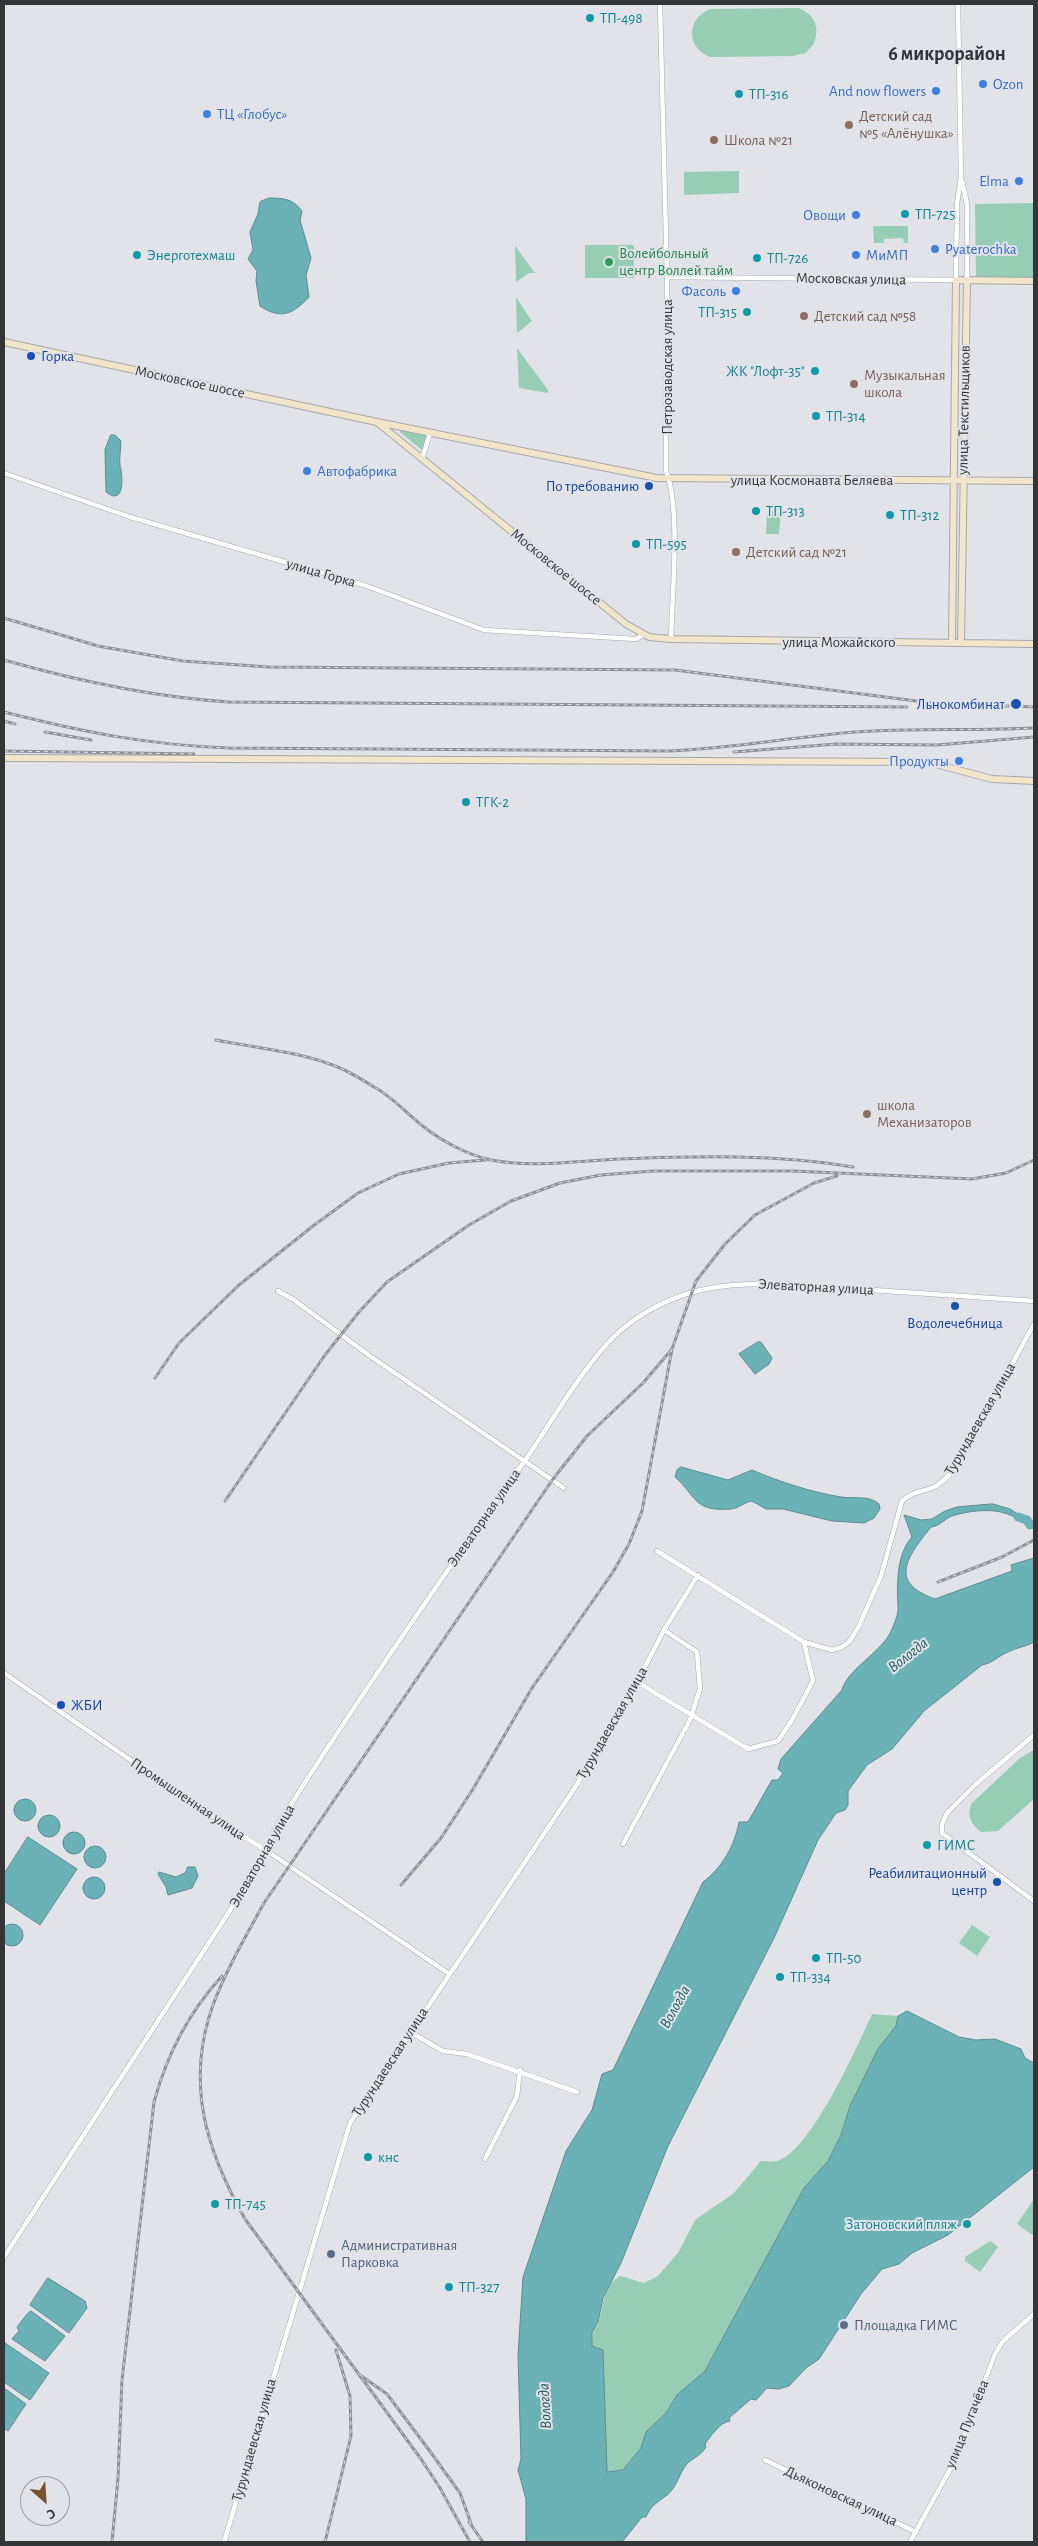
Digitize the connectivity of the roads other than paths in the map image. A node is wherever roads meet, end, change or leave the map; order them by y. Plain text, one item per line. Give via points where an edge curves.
1 (660, 4) edge
2 (958, 4) edge
3 (961, 177) junction
4 (957, 204) junction
5 (967, 204) junction
6 (667, 277) junction
7 (956, 280) junction
8 (967, 280) junction
9 (1034, 281) edge
10 (4, 342) edge
11 (377, 422) junction
12 (430, 433) junction
13 (422, 459) junction
14 (4, 473) edge
15 (669, 479) junction
16 (954, 480) junction
17 (962, 480) junction
18 (1034, 481) edge
19 (643, 635) junction
20 (671, 639) junction
21 (952, 642) junction
22 (961, 643) junction
23 (1034, 644) edge
24 (4, 758) edge
25 (1034, 781) edge
26 (278, 1292) dead end
27 (1034, 1301) edge
28 (1034, 1324) edge
29 (525, 1459) junction
30 (564, 1488) dead end
31 (657, 1550) dead end
32 (698, 1575) junction
33 (664, 1630) junction
34 (804, 1642) junction
35 (4, 1673) edge
36 (637, 1682) junction
37 (691, 1715) junction
38 (1034, 1735) edge
39 (623, 1844) dead end
40 (264, 1849) junction
41 (1034, 1901) edge
42 (448, 1973) junction
43 (410, 2032) junction
44 (520, 2070) junction
45 (577, 2092) dead end
46 (485, 2159) dead end
47 (4, 2257) edge
48 (1034, 2314) edge
49 (765, 2460) dead end
50 (916, 2532) junction
51 (224, 2542) edge
52 (910, 2542) edge

1 - 6 street, Петрозаводская улица
2 - 3 street, улица Текстильщиков
3 - 4 street, улица Текстильщиков
3 - 5 street, улица Текстильщиков
4 - 5 street
4 - 7 street, улица Текстильщиков
5 - 8 street, улица Текстильщиков
6 - 7 street, Московская улица
6 - 15 street, Петрозаводская улица via 666,463
7 - 8 street, Московская улица
7 - 16 street, улица Текстильщиков
8 - 9 street, Московская улица
8 - 17 street, улица Текстильщиков
10 - 11 street, Московское шоссе
11 - 12 street, Московское шоссе
11 - 13 street, Московское шоссе
12 - 13 street
12 - 15 street, Московское шоссе via 626,474
13 - 19 street, Московское шоссе
14 - 19 street, улица Горка via 130,517 364,585 484,630 636,639
15 - 16 street, улица Космонавта Беляева
15 - 20 street, Петрозаводская улица via 673,537
16 - 17 street, улица Космонавта Беляева
16 - 21 street, улица Текстильщиков
17 - 18 street, улица Космонавта Беляева
17 - 22 street, улица Текстильщиков
19 - 20 street, улица Можайского
20 - 21 street, улица Можайского
21 - 22 street, улица Можайского
22 - 23 street, улица Можайского
24 - 25 street via 928,762 992,779
26 - 29 street, Элеваторная улица via 318,1316 370,1356
27 - 29 street, Элеваторная улица via 784,1284 745,1283 688,1292 645,1312 611,1338
28 - 34 street, Турундаевская улица via 955,1468 946,1480 934,1487 911,1492 902,1501 881,1576 849,1642 832,1650
29 - 30 street, Элеваторная улица
29 - 40 street, Элеваторная улица via 334,1739
31 - 32 street, Турундаевская улица
32 - 33 street, Турундаевская улица
32 - 34 street, Турундаевская улица
33 - 36 street, Турундаевская улица
33 - 37 street via 697,1652 700,1689
34 - 37 street via 813,1681 778,1741 748,1749
35 - 40 street, Промышленная улица
36 - 37 street
36 - 42 street, Турундаевская улица via 576,1786
37 - 39 street
38 - 41 street via 976,1784 947,1813 942,1824 942,1833
40 - 42 street, Промышленная улица
40 - 47 street, Элеваторная улица via 229,1912
42 - 43 street, Турундаевская улица
43 - 44 street via 443,2051 467,2054
43 - 51 street, Турундаевская улица via 350,2123
44 - 45 street
44 - 46 street via 517,2096
48 - 50 street, улица Пугачёва via 1003,2341 995,2354 953,2464
49 - 50 street, Дьяконовская улица
50 - 52 street, улица Пугачёва

